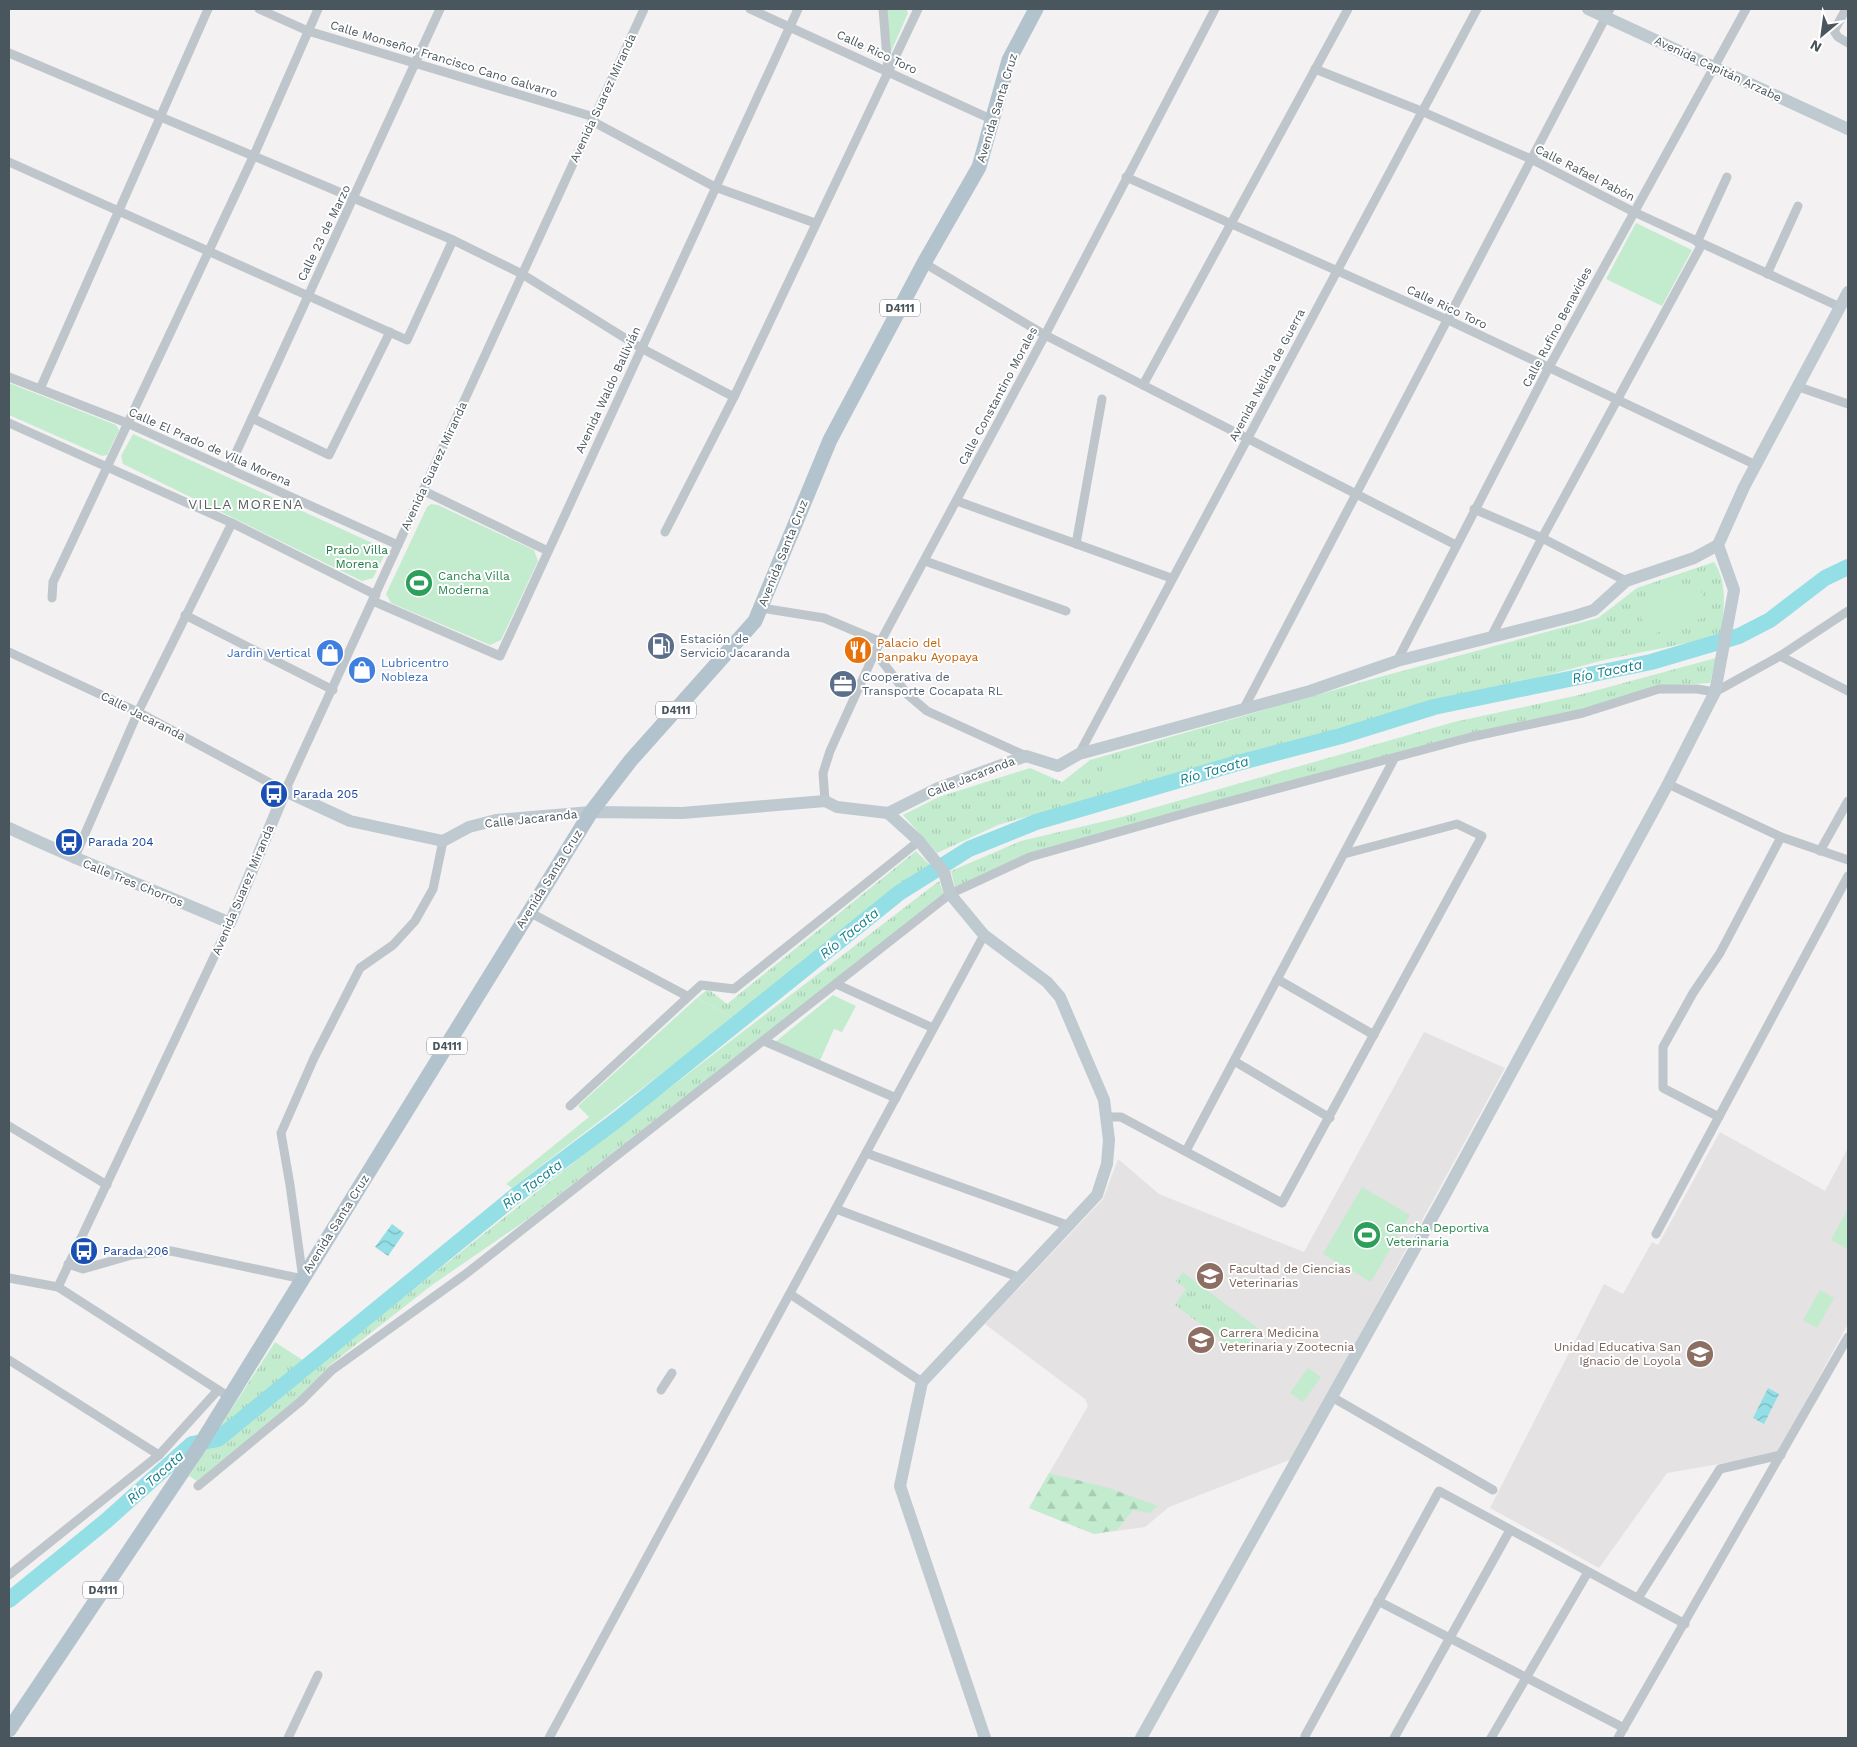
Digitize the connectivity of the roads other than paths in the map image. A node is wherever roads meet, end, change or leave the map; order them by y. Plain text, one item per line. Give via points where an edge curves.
1 (208, 9) edge
2 (260, 9) edge
3 (318, 9) edge
4 (440, 9) edge
5 (644, 9) edge
6 (750, 9) edge
7 (798, 9) edge
8 (883, 9) edge
9 (916, 9) edge
10 (1036, 9) edge
11 (1215, 9) edge
12 (1348, 9) edge
13 (1477, 9) edge
14 (1588, 9) edge
15 (1746, 9) edge
16 (1846, 9) edge
17 (1608, 13) edge
18 (790, 27) junction
19 (308, 31) junction
20 (1848, 43) edge
21 (9, 53) edge
22 (415, 64) junction
23 (1713, 68) junction
24 (1315, 69) junction
25 (888, 71) junction
26 (1421, 110) junction
27 (159, 117) junction
28 (593, 119) junction
29 (993, 120) junction
30 (1848, 128) edge
31 (254, 155) junction
32 (1531, 158) junction
33 (9, 162) edge
34 (1126, 177) junction
35 (1727, 177) dead end
36 (715, 187) junction
37 (355, 198) junction
38 (1798, 206) dead end
39 (118, 212) junction
40 (1634, 212) junction
41 (815, 223) junction
42 (1231, 224) junction
43 (453, 240) junction
44 (1700, 243) junction
45 (208, 251) junction
46 (924, 263) junction
47 (1338, 271) junction
48 (522, 274) junction
49 (1767, 274) junction
50 (1848, 292) edge
51 (307, 296) junction
52 (1840, 307) junction
53 (1448, 320) junction
54 (390, 332) junction
55 (1045, 335) junction
56 (641, 348) junction
57 (1548, 369) junction
58 (9, 377) edge
59 (1143, 385) junction
60 (1799, 387) junction
61 (40, 389) junction
62 (734, 397) junction
63 (1102, 399) dead end
64 (1616, 401) junction
65 (1848, 404) edge
66 (252, 418) junction
67 (9, 423) edge
68 (127, 423) junction
69 (1247, 438) junction
70 (1756, 465) junction
71 (108, 466) junction
72 (229, 468) junction
73 (424, 491) junction
74 (1356, 493) junction
75 (957, 501) junction
76 (1474, 509) junction
77 (232, 523) junction
78 (665, 532) dead end
79 (1542, 538) junction
80 (398, 544) junction
81 (1076, 544) junction
82 (1456, 545) junction
83 (1718, 545) junction
84 (548, 551) junction
85 (925, 561) junction
86 (1171, 578) junction
87 (1626, 581) junction
88 (52, 598) dead end
89 (374, 598) junction
90 (761, 608) junction
91 (1066, 611) dead end
92 (1848, 611) edge
93 (185, 615) junction
94 (1491, 637) junction
95 (881, 642) junction
96 (9, 652) edge
97 (875, 652) junction
98 (1780, 656) junction
99 (1397, 661) junction
100 (333, 690) junction
101 (1848, 691) edge
102 (1715, 692) junction
103 (1243, 710) junction
104 (138, 712) junction
105 (1079, 754) junction
106 (1026, 756) junction
107 (1394, 759) junction
108 (1668, 784) junction
109 (285, 791) junction
110 (824, 801) junction
111 (1848, 801) edge
112 (591, 812) junction
113 (888, 813) junction
114 (9, 828) edge
115 (1781, 837) junction
116 (443, 840) junction
117 (919, 841) junction
118 (1820, 851) junction
119 (1344, 854) junction
120 (74, 859) junction
121 (1848, 860) edge
122 (1848, 876) edge
123 (950, 894) junction
124 (529, 912) junction
125 (230, 923) junction
126 (984, 935) junction
127 (1277, 979) junction
128 (836, 984) junction
129 (687, 996) junction
130 (934, 1028) junction
131 (1374, 1035) junction
132 (764, 1040) junction
133 (1234, 1061) junction
134 (896, 1098) junction
135 (570, 1106) dead end
136 (1106, 1117) junction
137 (1719, 1117) junction
138 (1330, 1118) junction
139 (9, 1126) edge
140 (1186, 1151) junction
141 (866, 1153) junction
142 (107, 1185) junction
143 (836, 1209) junction
144 (1067, 1225) junction
145 (1656, 1234) dead end
146 (68, 1264) junction
147 (9, 1278) edge
148 (303, 1278) junction
149 (1018, 1278) junction
150 (58, 1287) junction
151 (790, 1294) junction
152 (1848, 1337) edge
153 (9, 1360) edge
154 (672, 1373) dead end
155 (922, 1382) junction
156 (661, 1390) dead end
157 (224, 1394) junction
158 (1332, 1397) junction
159 (159, 1455) junction
160 (1781, 1455) junction
161 (198, 1486) dead end
162 (1493, 1490) dead end
163 (1510, 1530) junction
164 (1588, 1572) junction
165 (9, 1575) edge
166 (1638, 1598) junction
167 (1378, 1601) junction
168 (1685, 1624) junction
169 (1449, 1640) junction
170 (318, 1675) dead end
171 (1525, 1678) junction
172 (1624, 1728) junction
173 (9, 1730) edge
174 (1305, 1736) dead end
175 (288, 1738) edge
176 (549, 1738) edge
177 (985, 1738) edge
178 (1141, 1738) edge
179 (1394, 1738) edge
180 (1491, 1738) edge
181 (1618, 1738) edge

1 - 27 street
2 - 19 street, Calle Monseñor Francisco Cano Galvarro
3 - 19 street
4 - 22 street, Calle 23 de Marzo
5 - 28 street, Avenida Suarez Miranda
6 - 18 street, Calle Rico Toro
7 - 18 street, Avenida Waldo Ballivián
8 - 25 street
9 - 25 street
10 - 29 main road, Avenida Santa Cruz / D4111 via 1009,60
11 - 34 street, Calle Constantino Morales
12 - 24 street
13 - 26 street, Avenida Nélida de Guerra
14 - 17 street, Avenida Capitán Arzabe
15 - 23 street, Calle Rufino Benavides
16 - 20 street via 1834,31
17 - 23 street, Avenida Capitán Arzabe
17 - 32 street
18 - 25 street, Calle Rico Toro
18 - 36 street, Avenida Waldo Ballivián
19 - 22 street, Calle Monseñor Francisco Cano Galvarro
19 - 31 street
21 - 27 street
22 - 28 street, Calle Monseñor Francisco Cano Galvarro
22 - 37 street, Calle 23 de Marzo
23 - 30 street, Avenida Capitán Arzabe
23 - 40 street, Calle Rufino Benavides
24 - 26 street, Calle Rafael Pabón
24 - 42 street
25 - 29 street, Calle Rico Toro
25 - 41 street
26 - 32 street, Calle Rafael Pabón
26 - 47 street, Avenida Nélida de Guerra
27 - 31 street
27 - 39 street
28 - 36 street, Calle Monseñor Francisco Cano Galvarro
28 - 48 street, Avenida Suarez Miranda
29 - 46 main road, Avenida Santa Cruz / D4111 via 979,167
31 - 37 street
31 - 45 street
32 - 40 street, Calle Rafael Pabón
32 - 53 street
33 - 39 street
34 - 42 street, Calle Rico Toro
34 - 55 street, Calle Constantino Morales
35 - 44 street
36 - 41 street, Calle Monseñor Francisco Cano Galvarro
36 - 56 street, Avenida Waldo Ballivián
37 - 43 street
37 - 51 street, Calle 23 de Marzo
38 - 49 street
39 - 45 street
39 - 61 street
40 - 44 street, Calle Rafael Pabón
40 - 57 street, Calle Rufino Benavides
41 - 62 street
42 - 47 street, Calle Rico Toro
42 - 59 street
43 - 48 street
43 - 54 street via 406,340
44 - 49 street, Calle Rafael Pabón
44 - 64 street
45 - 51 street
45 - 68 street
46 - 55 street
46 - 90 main road, Avenida Santa Cruz / D4111 via 830,440
47 - 53 street, Calle Rico Toro
47 - 69 street, Avenida Nélida de Guerra
48 - 56 street
48 - 73 street, Avenida Suarez Miranda
49 - 52 street, Calle Rafael Pabón
50 - 52 street
51 - 54 street
51 - 66 street, Calle 23 de Marzo
52 - 60 street
53 - 57 street, Calle Rico Toro
53 - 74 street
54 - 66 street via 329,455
55 - 59 street
55 - 75 street, Calle Constantino Morales
56 - 62 street
56 - 84 street, Avenida Waldo Ballivián
57 - 64 street, Calle Rico Toro
57 - 76 street, Calle Rufino Benavides
58 - 61 street, Calle El Prado de Villa Morena
59 - 69 street
60 - 65 street
60 - 70 street
61 - 68 street, Calle El Prado de Villa Morena
62 - 78 street
63 - 81 street
64 - 70 street, Calle Rico Toro
64 - 79 street
66 - 72 street, Calle 23 de Marzo
67 - 71 street
68 - 71 street
68 - 72 street, Calle El Prado de Villa Morena
69 - 74 street
69 - 86 street, Avenida Nélida de Guerra
70 - 83 street
71 - 77 street
71 - 88 street via 53,582
72 - 80 street, Calle El Prado de Villa Morena
73 - 80 street, Avenida Suarez Miranda
73 - 84 street
74 - 82 street
74 - 103 street
75 - 81 street
75 - 85 street, Calle Constantino Morales
76 - 79 street
76 - 82 street, Calle Rufino Benavides
77 - 89 street
77 - 93 street
79 - 87 street
79 - 94 street
80 - 89 street, Avenida Suarez Miranda
81 - 86 street
82 - 99 street, Calle Rufino Benavides
83 - 87 street via 1694,558
83 - 102 street via 1734,590
84 - 89 street, Avenida Waldo Ballivián via 500,656
85 - 91 street
85 - 95 street, Calle Constantino Morales
86 - 105 street, Avenida Nélida de Guerra
87 - 94 street via 1594,610
89 - 100 street, Avenida Suarez Miranda
90 - 95 street via 824,618
90 - 112 main road, Avenida Santa Cruz / D4111 via 755,621 631,760
92 - 98 street
93 - 100 street
93 - 104 street
94 - 99 street
95 - 97 street, Calle Constantino Morales
96 - 104 street, Calle Jacaranda
97 - 106 street via 907,694 926,711
97 - 110 street, Calle Constantino Morales via 830,751 823,773
98 - 101 street
98 - 102 street
99 - 103 street
100 - 109 street, Avenida Suarez Miranda
102 - 107 street via 1659,689 1583,713 1471,737
102 - 108 street
103 - 105 street
104 - 109 street, Calle Jacaranda
104 - 120 street
105 - 106 street via 1058,766
106 - 113 street, Calle Jacaranda via 936,789
107 - 119 street
107 - 123 street via 1030,857
108 - 115 street
108 - 158 street
109 - 116 street, Calle Jacaranda via 350,821
109 - 125 street, Avenida Suarez Miranda
110 - 112 street, Calle Jacaranda via 682,813
110 - 113 street, Calle Jacaranda via 837,807
111 - 118 street
112 - 116 street, Calle Jacaranda via 496,820 469,827
112 - 124 main road, Avenida Santa Cruz / D4111
113 - 117 street
114 - 120 street, Calle Tres Chorros
115 - 118 street
115 - 137 street via 1720,953 1663,1047 1664,1088
116 - 148 street via 433,889 415,921 393,945 360,968 314,1058 281,1133
117 - 123 street via 941,867
117 - 129 street via 734,989 701,985
118 - 121 street
119 - 127 street
119 - 131 street via 1456,824 1482,836
120 - 125 street, Calle Tres Chorros via 127,878
122 - 137 street
123 - 126 street
123 - 128 street
124 - 129 street
124 - 148 main road, Avenida Santa Cruz / D4111
125 - 142 street, Avenida Suarez Miranda
126 - 130 street
126 - 136 street via 1047,982 1060,997 1104,1100
127 - 131 street
127 - 133 street
128 - 130 street
128 - 132 street
129 - 135 street
130 - 134 street
131 - 138 street
132 - 134 street
132 - 161 street via 467,1273 332,1370
133 - 138 street
133 - 140 street
134 - 141 street
136 - 140 street via 1121,1116
136 - 144 street via 1109,1140 1107,1164 1097,1195
137 - 145 street
138 - 140 street via 1282,1203
139 - 142 street
141 - 143 street
141 - 144 street
142 - 146 street, Avenida Suarez Miranda
143 - 149 street
143 - 151 street
144 - 149 street
146 - 148 street via 83,1269 132,1255 171,1251
146 - 150 street, Avenida Suarez Miranda
147 - 150 street
148 - 157 main road, Avenida Santa Cruz / D4111
149 - 155 street
150 - 157 street
151 - 155 street
151 - 176 street
152 - 160 street
153 - 159 street
154 - 156 street
155 - 177 street via 900,1486
157 - 159 street
157 - 173 main road, Avenida Santa Cruz / D4111 via 210,1429 197,1450
158 - 162 street
158 - 178 street
159 - 165 street
160 - 166 street via 1720,1469
160 - 168 street
163 - 164 street
163 - 167 street via 1439,1491
163 - 169 street
164 - 166 street
164 - 171 street
166 - 168 street
167 - 169 street
167 - 174 street
168 - 172 street
169 - 171 street
169 - 179 street
170 - 175 street
171 - 172 street
171 - 180 street
172 - 181 street

